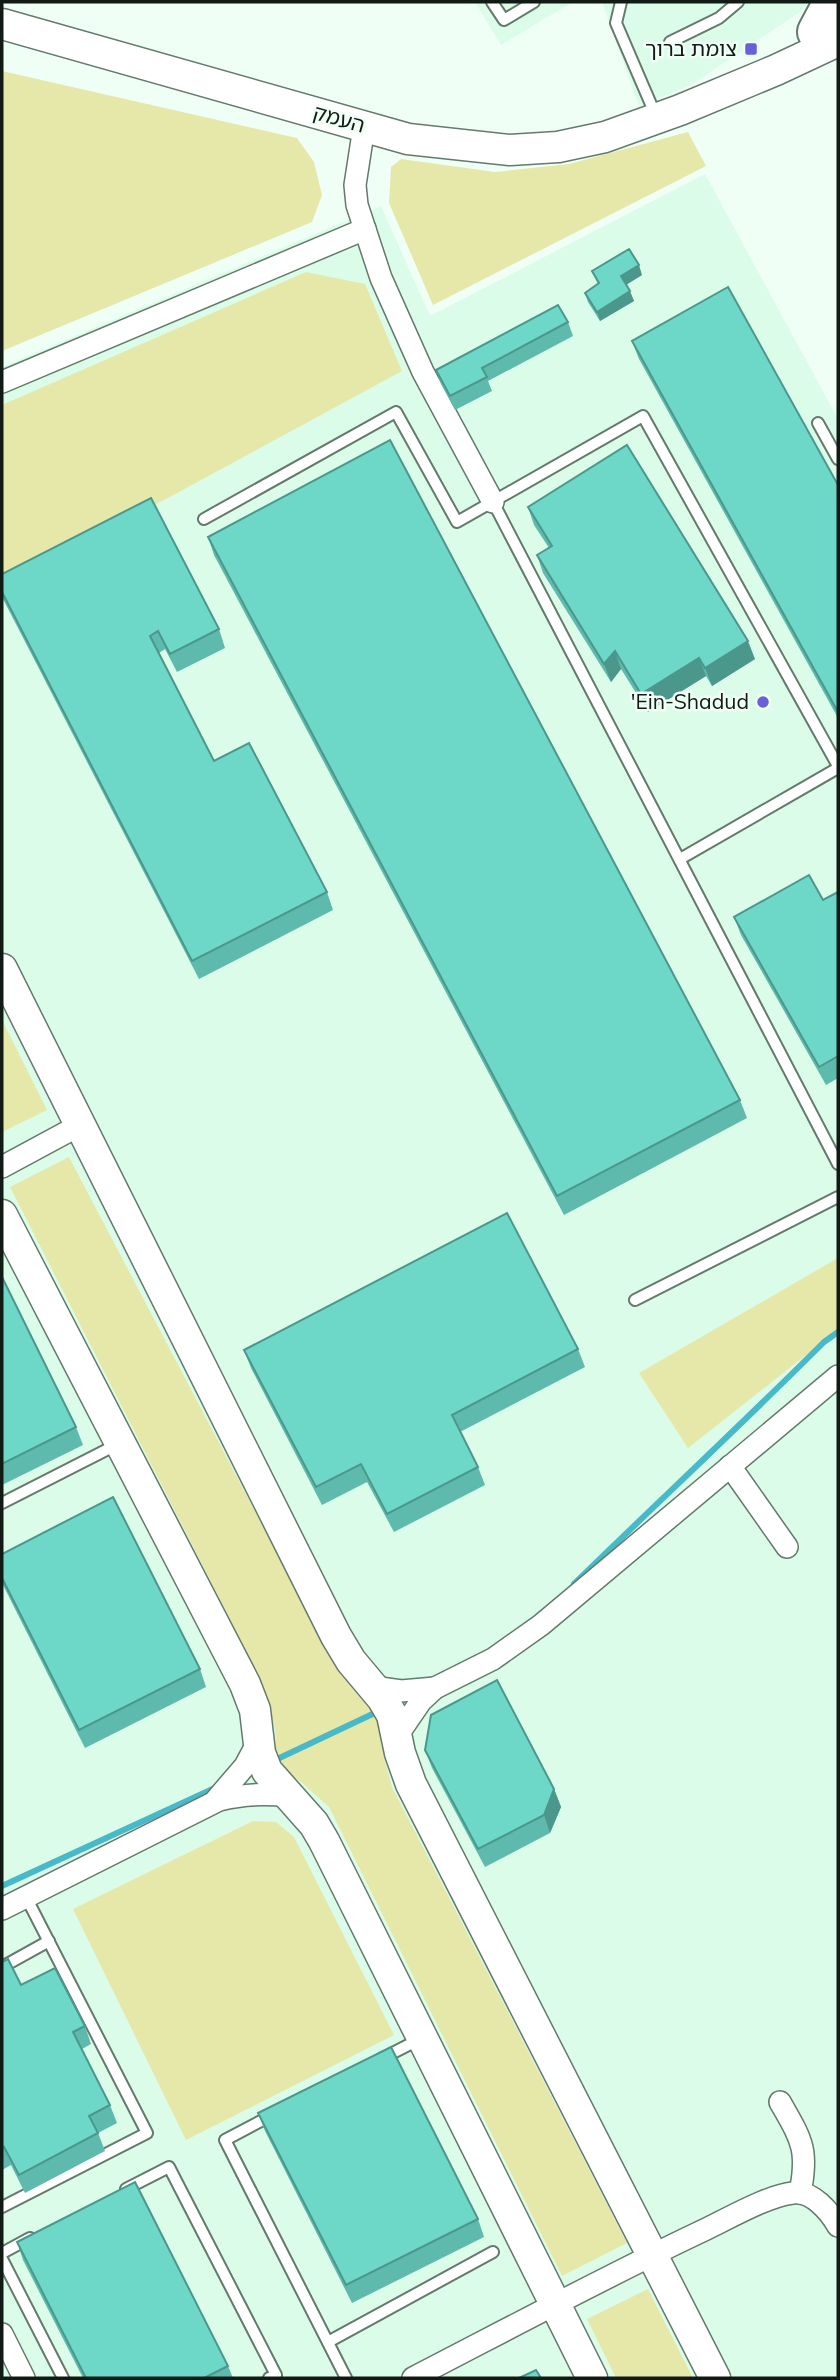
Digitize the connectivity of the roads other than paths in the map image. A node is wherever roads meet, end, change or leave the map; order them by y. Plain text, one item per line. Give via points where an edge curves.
1 (492, 2) edge
2 (534, 2) edge
3 (621, 2) edge
4 (738, 2) edge
5 (2, 24) edge
6 (833, 31) edge
7 (670, 42) dead end
8 (669, 114) junction
9 (364, 127) junction
10 (365, 229) junction
11 (2, 382) edge
12 (818, 423) dead end
13 (838, 459) edge
14 (493, 502) junction
15 (204, 519) dead end
16 (838, 767) edge
17 (680, 859) junction
18 (2, 969) edge
19 (80, 1125) junction
20 (838, 1164) edge
21 (2, 1167) edge
22 (838, 1197) edge
23 (4, 1225) edge
24 (635, 1300) dead end
25 (838, 1376) edge
26 (121, 1443) junction
27 (730, 1466) junction
28 (2, 1503) edge
29 (787, 1547) dead end
30 (373, 1687) junction
31 (435, 1688) junction
32 (397, 1736) junction
33 (259, 1740) junction
34 (289, 1796) junction
35 (213, 1803) junction
36 (26, 1897) junction
37 (2, 1909) edge
38 (49, 1941) junction
39 (2, 1966) edge
40 (422, 2038) junction
41 (373, 2063) edge
42 (780, 2102) dead end
43 (286, 2108) edge
44 (121, 2192) edge
45 (800, 2193) junction
46 (2, 2207) edge
47 (838, 2226) edge
48 (37, 2235) edge
49 (492, 2252) dead end
50 (2, 2253) edge
51 (653, 2255) junction
52 (2, 2259) edge
53 (555, 2304) junction
54 (2, 2334) edge
55 (328, 2342) junction
56 (24, 2378) edge
57 (64, 2378) edge
58 (269, 2378) edge
59 (346, 2378) edge
60 (413, 2378) edge
61 (592, 2378) edge
62 (715, 2378) edge

1 - 2 lane via 504,20
3 - 8 lane via 616,23
4 - 7 lane via 719,18
5 - 9 street, העמק
6 - 8 street, העמק
8 - 9 street, העמק via 605,137 558,147 510,150 408,139
9 - 10 street via 355,185
10 - 11 street
10 - 14 street via 381,278 424,372
12 - 13 lane
14 - 15 lane via 457,522 396,412
14 - 16 lane via 643,416
14 - 17 lane
16 - 17 lane
17 - 20 lane
18 - 19 street
19 - 21 street
19 - 30 street via 336,1636
22 - 24 lane
23 - 26 street
25 - 27 street
26 - 28 lane
26 - 33 street via 245,1684
27 - 29 street
27 - 31 street via 541,1625 492,1659
30 - 31 street via 401,1691
30 - 32 street via 392,1715
31 - 32 street
32 - 51 street via 411,1784
33 - 34 street via 267,1771
33 - 35 street via 245,1766
34 - 35 street via 242,1794
34 - 40 street via 324,1841
35 - 36 street
36 - 37 street
36 - 38 lane
38 - 39 lane
38 - 46 lane via 147,2133
40 - 41 lane
40 - 53 street
42 - 45 street via 804,2151
43 - 55 lane via 225,2140
44 - 58 lane via 169,2167 276,2375
45 - 47 street via 823,2206
45 - 51 street via 771,2199
48 - 50 lane
49 - 55 lane
51 - 53 street
51 - 62 street
52 - 57 lane
53 - 60 street
53 - 61 street
54 - 56 street
55 - 59 lane

